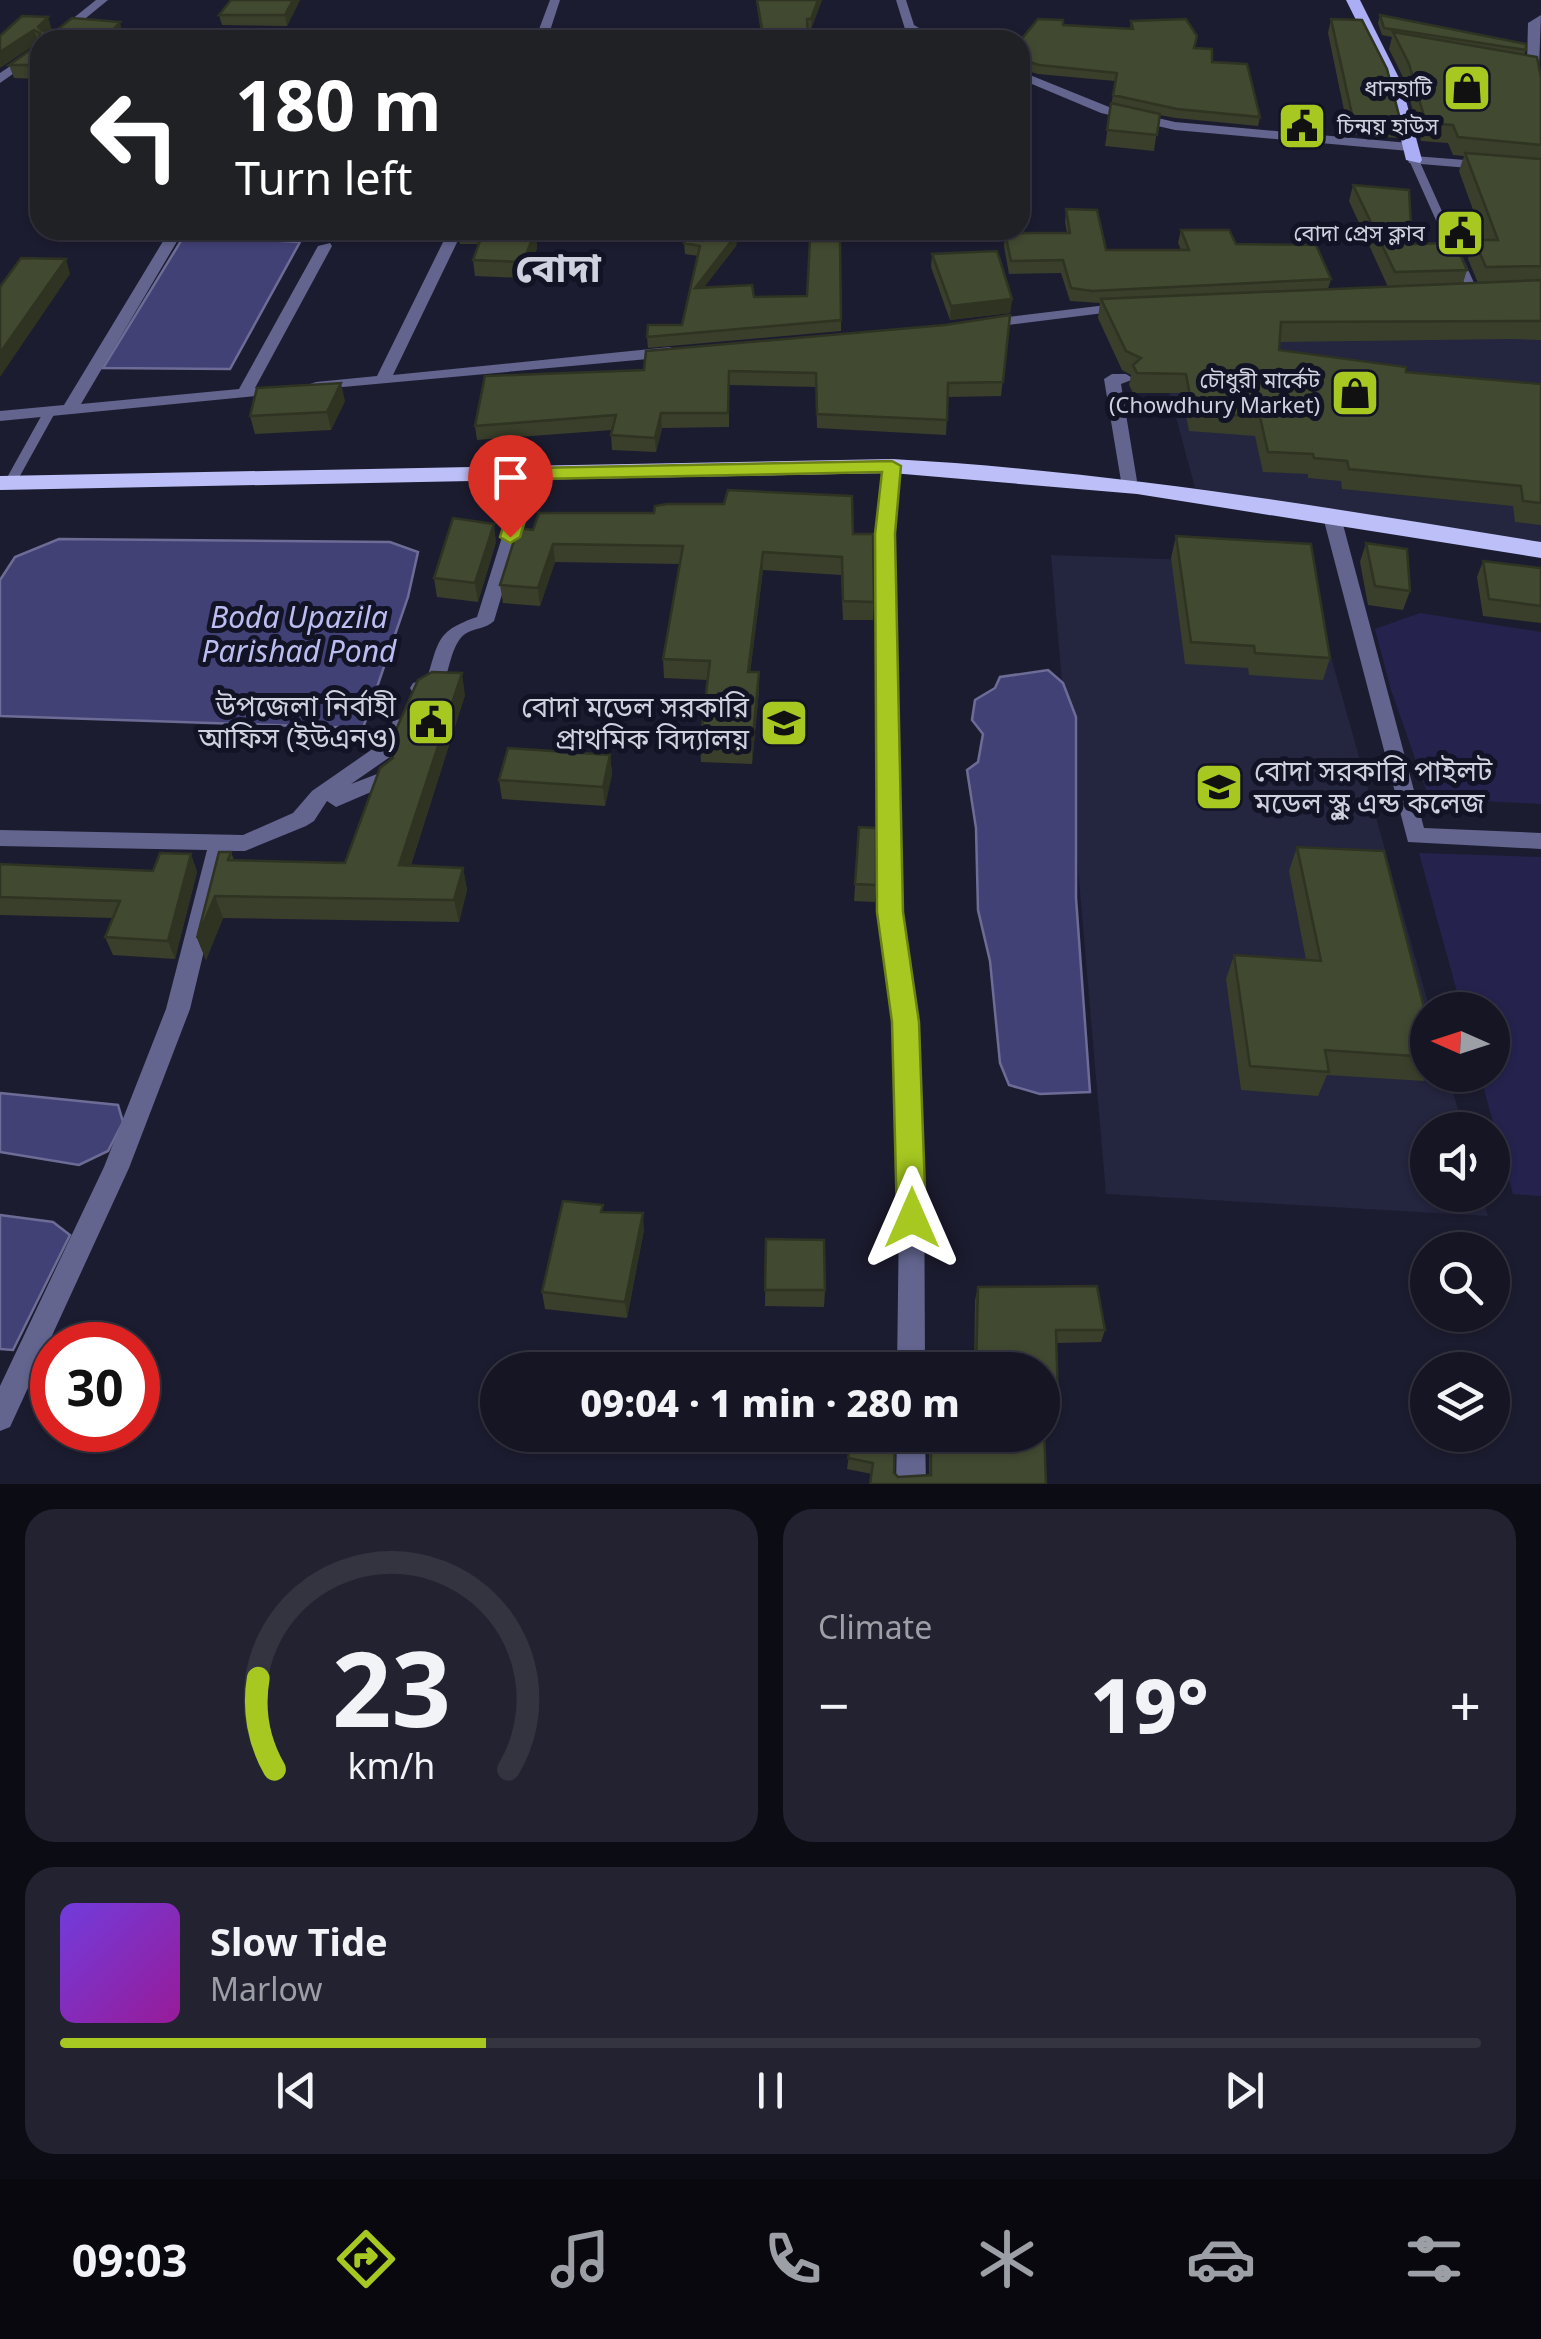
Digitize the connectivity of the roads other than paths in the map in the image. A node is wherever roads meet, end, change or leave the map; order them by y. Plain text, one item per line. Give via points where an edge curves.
1 (103, 0) edge
2 (556, 0) edge
3 (901, 0) edge
4 (1352, 0) edge
5 (1541, 18) edge
6 (65, 30) edge
7 (545, 30) edge
8 (915, 30) edge
9 (30, 56) edge
10 (1500, 60) edge
11 (0, 78) edge
12 (1030, 79) edge
13 (1411, 153) junction
14 (1541, 170) edge
15 (171, 240) edge
16 (451, 240) edge
17 (325, 246) dead end
18 (1456, 294) edge
19 (1482, 294) joint
20 (1133, 306) edge
21 (1025, 319) junction
22 (962, 327) edge
23 (1010, 331) edge
24 (682, 351) edge
25 (1126, 379) dead end
26 (383, 380) junction
27 (244, 394) junction
28 (70, 409) junction
29 (50, 411) junction
30 (0, 416) edge
31 (892, 466) junction
32 (530, 473) junction
33 (1129, 481) dead end
34 (5, 483) edge
35 (1332, 517) junction
36 (1541, 550) edge
37 (385, 778) edge
38 (298, 821) junction
39 (0, 838) edge
40 (1541, 841) edge
41 (219, 843) junction
42 (911, 1352) edge
43 (0, 1418) edge
44 (911, 1452) edge
45 (910, 1484) edge

1 - 6 street
2 - 7 street
3 - 8 street
4 - 13 main road via 1380,42
5 - 10 street via 1534,23 1533,68
9 - 11 street
12 - 13 street via 1106,110 1175,126
13 - 14 street
13 - 19 lane
15 - 28 street
16 - 26 street
17 - 27 street
18 - 19 street
20 - 21 street
21 - 22 street
21 - 23 lane
24 - 26 street
25 - 33 street via 1112,379
26 - 27 street
27 - 28 street
28 - 29 street
29 - 30 street
29 - 34 lane
31 - 32 highway
31 - 35 highway via 1167,489
31 - 42 street via 885,534 890,912 906,1022 912,1142
32 - 34 highway
32 - 38 street via 485,621 449,640 435,683 410,698 393,745 319,796
35 - 36 highway
35 - 40 street via 1415,836
37 - 38 street
38 - 41 street via 245,843
39 - 41 street
41 - 43 street via 172,1027 116,1168
44 - 45 street

